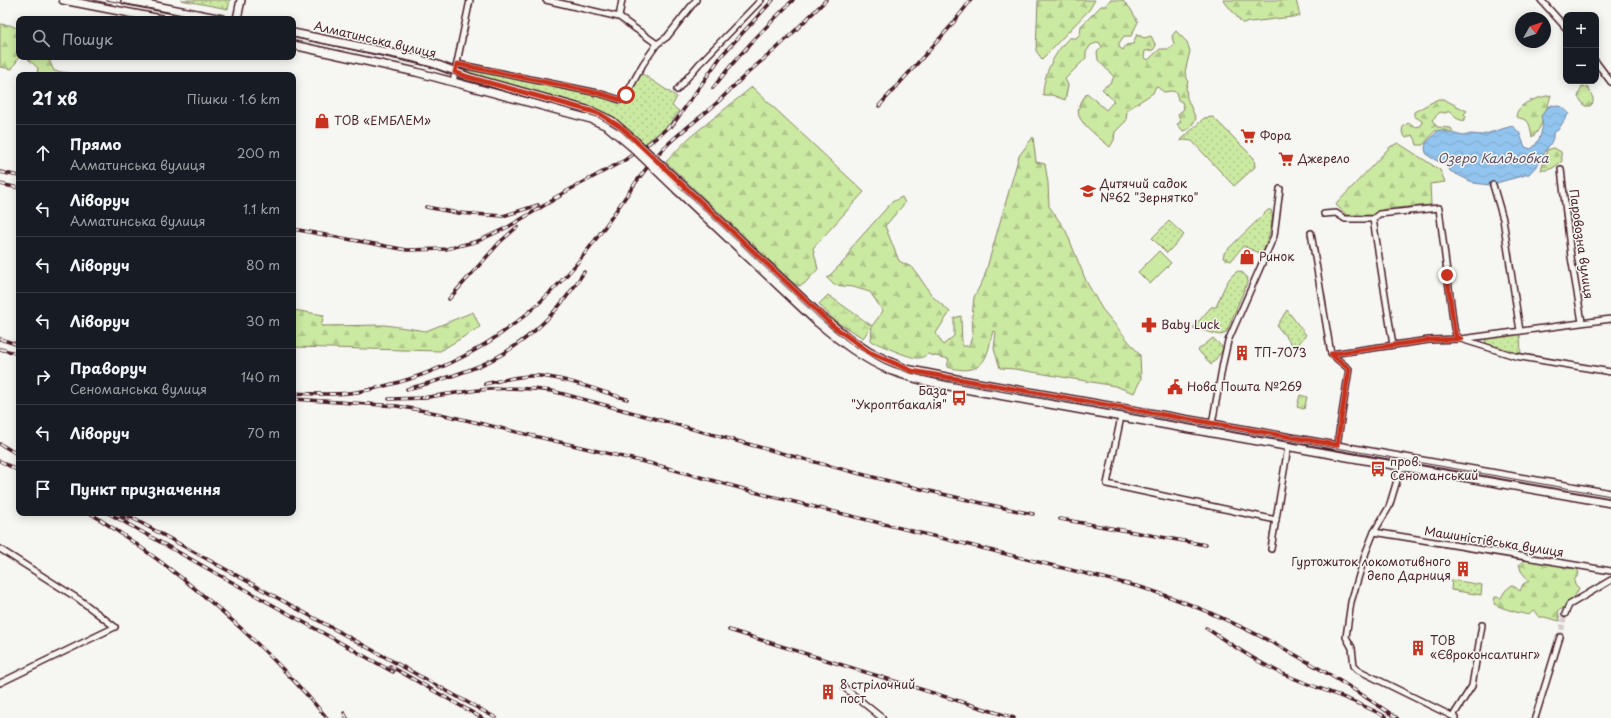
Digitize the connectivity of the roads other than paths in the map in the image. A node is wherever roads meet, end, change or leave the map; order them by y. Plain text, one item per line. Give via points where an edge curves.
1 (63, 0) edge
2 (125, 0) edge
3 (241, 0) edge
4 (470, 0) edge
5 (546, 0) edge
6 (622, 0) edge
7 (696, 0) edge
8 (762, 0) edge
9 (1541, 0) edge
10 (146, 16) edge
11 (207, 16) edge
12 (238, 16) edge
13 (619, 17) junction
14 (1563, 25) edge
15 (296, 34) edge
16 (657, 44) junction
17 (296, 46) edge
18 (1599, 65) edge
19 (456, 68) junction
20 (1609, 75) edge
21 (454, 82) junction
22 (1611, 82) edge
23 (677, 90) dead end
24 (634, 144) junction
25 (1561, 169) dead end
26 (1493, 185) dead end
27 (680, 187) junction
28 (1280, 189) dead end
29 (1324, 214) dead end
30 (1373, 219) junction
31 (1311, 233) dead end
32 (1611, 319) edge
33 (1582, 322) junction
34 (1520, 331) junction
35 (1461, 339) junction
36 (1393, 345) junction
37 (1331, 354) junction
38 (1611, 372) edge
39 (1121, 417) junction
40 (1212, 424) junction
41 (1337, 445) junction
42 (1288, 447) junction
43 (1401, 467) junction
44 (1611, 494) edge
45 (1611, 503) edge
46 (1276, 520) junction
47 (1374, 532) junction
48 (0, 549) edge
49 (1271, 549) dead end
50 (1611, 571) edge
51 (1611, 580) edge
52 (1565, 614) tunnel mouth
53 (1482, 625) dead end
54 (1560, 637) tunnel mouth
55 (0, 684) edge
56 (845, 688) dead end
57 (1454, 717) edge
58 (882, 718) edge
59 (1535, 718) edge

1 - 10 street
2 - 11 street
3 - 12 street
4 - 19 street
5 - 13 street
6 - 13 street
7 - 16 street via 667,37
8 - 23 street
9 - 14 street
13 - 16 street
15 - 19 street, Алматинська вулиця
16 - 19 street, Алматинська вулиця via 621,100 598,93
17 - 21 street, Алматинська вулиця
18 - 20 street
19 - 21 street
19 - 24 street, Алматинська вулиця via 468,77 600,114 622,128
20 - 22 street
21 - 24 street, Алматинська вулиця via 591,119
24 - 27 street, Алматинська вулиця, bridge
25 - 33 street, Паровозна вулиця
26 - 34 street via 1503,219
27 - 39 street, Алматинська вулиця via 816,322 854,351 880,366 925,382
27 - 40 street, Алматинська вулиця via 822,317 851,340 888,361 912,371
28 - 40 street via 1274,236 1227,346
29 - 30 street via 1336,213 1345,219
30 - 35 street via 1379,214 1439,208 1454,328 1456,336
30 - 36 street
31 - 37 street
32 - 33 street
33 - 34 street
34 - 35 street
35 - 36 street
35 - 38 street via 1515,356
36 - 37 street
37 - 41 street via 1349,369
39 - 42 street, Алматинська вулиця
39 - 46 street via 1106,484
40 - 41 street, Алматинська вулиця
41 - 44 street, Алматинська вулиця
42 - 43 street, Алматинська вулиця
42 - 46 street
43 - 45 street, Алматинська вулиця
43 - 47 street via 1388,507
46 - 49 street
47 - 50 street, Машиністівська вулиця
47 - 57 street via 1349,613 1346,637 1352,648 1354,666
48 - 55 street via 80,600 115,628
51 - 52 street via 1569,605
53 - 57 street via 1472,686
54 - 59 street
56 - 58 street

